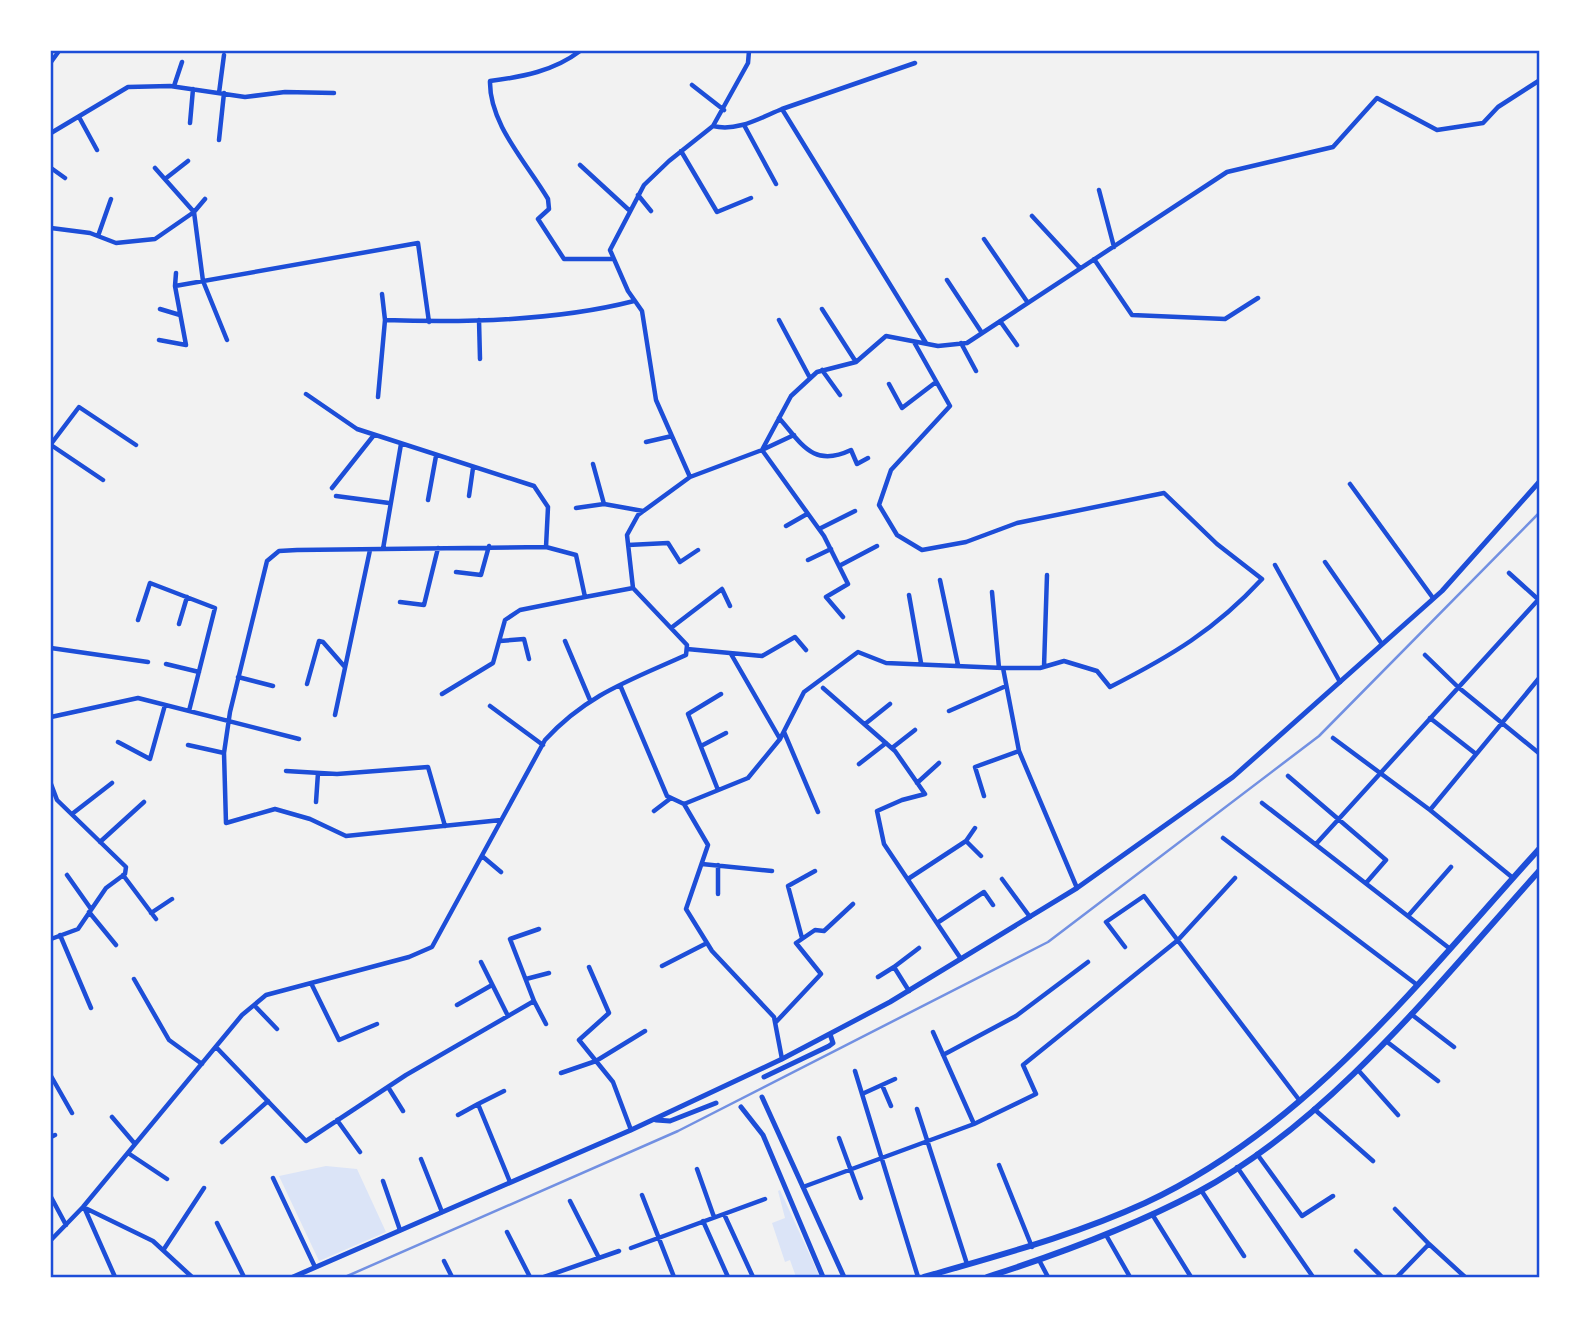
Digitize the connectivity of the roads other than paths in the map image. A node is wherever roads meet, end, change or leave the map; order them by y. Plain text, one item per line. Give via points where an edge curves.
1 (59, 51) edge
2 (580, 51) edge
3 (749, 51) edge
4 (224, 55) dead end
5 (51, 62) edge
6 (182, 62) dead end
7 (915, 63) dead end
8 (1540, 80) edge
9 (692, 85) dead end
10 (174, 86) junction
11 (193, 89) junction
12 (221, 93) junction
13 (334, 93) dead end
14 (782, 109) junction
15 (724, 110) junction
16 (79, 117) junction
17 (190, 123) dead end
18 (744, 125) junction
19 (713, 126) junction
20 (51, 133) edge
21 (219, 140) dead end
22 (97, 150) dead end
23 (681, 151) junction
24 (188, 161) dead end
25 (579, 165) dead end
26 (51, 168) edge
27 (155, 168) dead end
28 (65, 178) dead end
29 (166, 179) junction
30 (776, 184) dead end
31 (1099, 190) dead end
32 (639, 195) junction
33 (751, 198) dead end
34 (111, 199) dead end
35 (205, 199) dead end
36 (630, 211) junction
37 (651, 211) dead end
38 (194, 212) junction
39 (1032, 216) dead end
40 (51, 228) edge
41 (97, 236) junction
42 (984, 239) dead end
43 (1114, 247) junction
44 (614, 259) junction
45 (1094, 259) junction
46 (1080, 268) junction
47 (176, 273) dead end
48 (947, 280) dead end
49 (203, 281) junction
50 (175, 286) junction
51 (382, 294) dead end
52 (1258, 298) dead end
53 (634, 301) junction
54 (1028, 303) junction
55 (160, 309) dead end
56 (822, 309) dead end
57 (181, 316) junction
58 (385, 320) junction
59 (479, 320) junction
60 (779, 320) dead end
61 (1000, 321) junction
62 (429, 322) junction
63 (982, 332) junction
64 (159, 340) dead end
65 (227, 341) dead end
66 (913, 341) junction
67 (961, 343) junction
68 (927, 344) junction
69 (1017, 345) dead end
70 (480, 359) dead end
71 (856, 362) junction
72 (822, 370) junction
73 (976, 371) dead end
74 (810, 378) junction
75 (936, 382) junction
76 (889, 384) dead end
77 (306, 394) dead end
78 (840, 395) dead end
79 (378, 397) dead end
80 (779, 418) junction
81 (374, 435) junction
82 (794, 435) junction
83 (672, 436) junction
84 (646, 442) dead end
85 (401, 444) junction
86 (51, 445) edge
87 (136, 445) dead end
88 (762, 450) junction
89 (436, 456) junction
90 (868, 458) dead end
91 (593, 464) dead end
92 (472, 468) junction
93 (690, 477) junction
94 (103, 480) dead end
95 (1540, 481) edge
96 (1350, 484) dead end
97 (332, 488) dead end
98 (336, 496) dead end
99 (469, 496) dead end
100 (428, 500) dead end
101 (389, 503) junction
102 (604, 504) junction
103 (576, 508) dead end
104 (644, 511) junction
105 (855, 511) dead end
106 (807, 514) junction
107 (786, 526) dead end
108 (819, 529) junction
109 (628, 545) junction
110 (489, 546) junction
111 (877, 546) dead end
112 (547, 547) junction
113 (438, 548) junction
114 (383, 549) junction
115 (831, 549) junction
116 (370, 550) junction
117 (698, 550) dead end
118 (808, 560) dead end
119 (1325, 562) dead end
120 (1275, 565) dead end
121 (839, 566) junction
122 (456, 572) dead end
123 (1509, 573) dead end
124 (1047, 575) dead end
125 (940, 580) dead end
126 (633, 588) junction
127 (992, 592) dead end
128 (909, 595) dead end
129 (187, 597) junction
130 (585, 597) junction
131 (1433, 598) junction
132 (1539, 601) edge
133 (400, 602) dead end
134 (730, 606) dead end
135 (843, 617) dead end
136 (138, 620) dead end
137 (179, 624) dead end
138 (671, 628) junction
139 (499, 641) junction
140 (565, 641) dead end
141 (1382, 644) junction
142 (51, 648) edge
143 (687, 649) junction
144 (806, 650) dead end
145 (731, 653) junction
146 (1425, 655) dead end
147 (529, 659) dead end
148 (148, 662) dead end
149 (921, 663) junction
150 (166, 664) dead end
151 (958, 665) junction
152 (345, 667) junction
153 (1044, 667) junction
154 (1001, 668) junction
155 (199, 672) junction
156 (237, 677) junction
157 (1540, 677) edge
158 (1340, 682) junction
159 (307, 684) dead end
160 (620, 685) junction
161 (273, 686) dead end
162 (1006, 686) junction
163 (1458, 687) junction
164 (824, 688) dead end
165 (442, 694) dead end
166 (720, 694) dead end
167 (590, 700) junction
168 (890, 704) dead end
169 (165, 705) junction
170 (490, 706) dead end
171 (189, 711) junction
172 (949, 711) dead end
173 (335, 715) dead end
174 (51, 717) edge
175 (1430, 718) junction
176 (229, 722) junction
177 (1502, 723) junction
178 (865, 724) junction
179 (915, 730) dead end
180 (784, 731) junction
181 (726, 733) dead end
182 (1332, 738) dead end
183 (299, 739) dead end
184 (780, 739) junction
185 (118, 742) dead end
186 (886, 743) junction
187 (187, 745) dead end
188 (543, 745) junction
189 (701, 746) junction
190 (892, 748) junction
191 (1019, 751) junction
192 (224, 753) junction
193 (1476, 754) junction
194 (1540, 754) edge
195 (939, 763) dead end
196 (859, 764) dead end
197 (286, 771) dead end
198 (1380, 772) junction
199 (318, 773) junction
200 (1288, 776) dead end
201 (112, 783) dead end
202 (917, 783) junction
203 (51, 784) edge
204 (718, 790) junction
205 (984, 796) dead end
206 (669, 797) junction
207 (57, 800) junction
208 (145, 802) dead end
209 (316, 802) dead end
210 (51, 803) edge
211 (1262, 803) dead end
212 (684, 804) junction
213 (1430, 810) junction
214 (654, 811) dead end
215 (818, 812) dead end
216 (72, 814) junction
217 (1339, 818) junction
218 (501, 820) junction
219 (445, 826) junction
220 (975, 828) dead end
221 (1223, 838) dead end
222 (966, 841) junction
223 (100, 842) junction
224 (1316, 844) junction
225 (1540, 848) edge
226 (482, 856) junction
227 (982, 856) dead end
228 (702, 864) junction
229 (718, 865) junction
230 (1451, 867) dead end
231 (1540, 870) edge
232 (772, 871) dead end
233 (815, 871) dead end
234 (501, 872) dead end
235 (67, 875) dead end
236 (124, 875) junction
237 (1236, 878) dead end
238 (1513, 878) junction
239 (908, 879) junction
240 (1002, 879) dead end
241 (1366, 883) junction
242 (1077, 888) junction
243 (718, 894) dead end
244 (172, 899) dead end
245 (853, 904) dead end
246 (993, 905) dead end
247 (90, 911) junction
248 (151, 913) junction
249 (1408, 916) junction
250 (1030, 918) junction
251 (156, 919) dead end
252 (937, 923) junction
253 (539, 929) dead end
254 (60, 935) junction
255 (802, 938) junction
256 (51, 939) edge
257 (1178, 940) junction
258 (707, 943) junction
259 (116, 945) dead end
260 (1125, 947) dead end
261 (919, 948) dead end
262 (1449, 948) junction
263 (961, 960) junction
264 (481, 962) dead end
265 (1088, 962) dead end
266 (662, 966) dead end
267 (589, 967) dead end
268 (894, 967) junction
269 (549, 973) dead end
270 (878, 977) dead end
271 (134, 979) dead end
272 (526, 979) junction
273 (1418, 981) junction
274 (311, 983) junction
275 (492, 985) junction
276 (1432, 990) junction
277 (909, 991) junction
278 (534, 1001) junction
279 (254, 1005) junction
280 (457, 1005) dead end
281 (91, 1008) dead end
282 (1410, 1013) junction
283 (1387, 1014) junction
284 (508, 1016) junction
285 (776, 1022) junction
286 (377, 1024) dead end
287 (546, 1024) dead end
288 (1399, 1026) junction
289 (277, 1029) dead end
290 (645, 1031) dead end
291 (933, 1032) dead end
292 (830, 1034) junction
293 (1385, 1040) junction
294 (216, 1047) junction
295 (1454, 1047) dead end
296 (943, 1055) junction
297 (782, 1059) junction
298 (596, 1061) junction
299 (202, 1064) junction
300 (1357, 1069) junction
301 (855, 1071) dead end
302 (561, 1073) dead end
303 (51, 1075) edge
304 (764, 1077) dead end
305 (895, 1079) dead end
306 (1438, 1081) dead end
307 (883, 1085) junction
308 (388, 1087) junction
309 (504, 1091) dead end
310 (862, 1094) junction
311 (762, 1097) dead end
312 (268, 1101) junction
313 (1301, 1101) junction
314 (716, 1103) dead end
315 (478, 1104) junction
316 (891, 1106) dead end
317 (741, 1107) dead end
318 (916, 1109) dead end
319 (1314, 1109) junction
320 (403, 1111) dead end
321 (72, 1113) dead end
322 (458, 1115) dead end
323 (1398, 1115) dead end
324 (112, 1117) dead end
325 (653, 1119) junction
326 (337, 1120) junction
327 (974, 1124) junction
328 (776, 1129) junction
329 (631, 1130) junction
330 (763, 1135) junction
331 (839, 1138) dead end
332 (929, 1141) junction
333 (222, 1142) dead end
334 (135, 1144) junction
335 (360, 1152) dead end
336 (128, 1153) junction
337 (1257, 1154) junction
338 (881, 1158) junction
339 (421, 1159) dead end
340 (1373, 1161) dead end
341 (999, 1165) dead end
342 (1237, 1166) junction
343 (697, 1169) dead end
344 (851, 1169) junction
345 (273, 1178) dead end
346 (167, 1179) dead end
347 (383, 1181) dead end
348 (510, 1182) junction
349 (803, 1187) junction
350 (204, 1188) dead end
351 (1201, 1190) junction
352 (642, 1195) dead end
353 (1333, 1196) dead end
354 (51, 1197) edge
355 (861, 1198) dead end
356 (765, 1199) dead end
357 (570, 1201) dead end
358 (83, 1207) junction
359 (1395, 1209) dead end
360 (442, 1212) junction
361 (1152, 1213) junction
362 (724, 1214) junction
363 (714, 1217) junction
364 (703, 1221) junction
365 (217, 1223) dead end
366 (66, 1225) junction
367 (400, 1230) junction
368 (506, 1232) dead end
369 (1106, 1234) junction
370 (657, 1237) junction
371 (51, 1240) edge
372 (1429, 1244) junction
373 (631, 1248) dead end
374 (1033, 1248) junction
375 (164, 1249) junction
376 (620, 1251) dead end
377 (1356, 1251) dead end
378 (1244, 1256) dead end
379 (599, 1258) junction
380 (1039, 1260) junction
381 (444, 1261) dead end
382 (967, 1265) junction
383 (315, 1267) junction
384 (302, 1275) edge
385 (115, 1277) edge
386 (192, 1277) edge
387 (244, 1277) edge
388 (293, 1277) edge
389 (452, 1277) edge
390 (530, 1277) edge
391 (544, 1277) edge
392 (674, 1277) edge
393 (729, 1277) edge
394 (753, 1277) edge
395 (823, 1277) edge
396 (844, 1277) edge
397 (918, 1277) edge
398 (924, 1277) edge
399 (987, 1277) edge
400 (1048, 1277) edge
401 (1130, 1277) edge
402 (1191, 1277) edge
403 (1313, 1277) edge
404 (1382, 1277) edge
405 (1397, 1277) edge
406 (1465, 1277) edge

1 - 5 street
2 - 44 street via 565,62 529,75 490,81 489,99 548,199 549,209 538,219 564,259
3 - 15 street via 748,64
4 - 12 street
6 - 10 street
7 - 14 street
8 - 43 street via 1498,107 1483,123 1437,130 1377,98 1333,147 1227,172
9 - 15 street
10 - 11 street
10 - 16 street via 128,87
11 - 12 street
11 - 17 street
12 - 13 street via 245,97
12 - 21 street
14 - 18 street
14 - 68 street
15 - 19 street
16 - 20 street
16 - 22 street
18 - 19 street
18 - 30 street
19 - 23 street
23 - 32 street
23 - 33 street via 717,212
24 - 29 street
25 - 36 street
26 - 28 street
27 - 29 street
29 - 38 street
31 - 43 street
32 - 36 street
32 - 37 street
34 - 41 street
35 - 38 street
36 - 44 street via 610,250
38 - 41 street via 155,239 116,243
38 - 49 street
39 - 46 street
40 - 41 street
42 - 54 street
43 - 45 street
44 - 53 street
45 - 46 street
45 - 52 street via 1132,315 1225,319
46 - 54 street
47 - 50 street
48 - 63 street
49 - 50 street
49 - 62 street via 418,243
49 - 65 street
50 - 57 street
51 - 58 street
53 - 59 street via 601,310
53 - 83 street via 642,311 656,400
54 - 61 street
55 - 57 street
56 - 71 street
57 - 64 street via 187,345
58 - 62 street
58 - 79 street
59 - 62 street
59 - 70 street
60 - 74 street
61 - 63 street
61 - 69 street
63 - 67 street
66 - 68 street
66 - 71 street via 886,336
66 - 75 street
67 - 68 street
67 - 73 street
71 - 72 street
72 - 74 street
72 - 78 street
74 - 80 street via 791,396
75 - 76 street via 902,408
75 - 153 street via 950,406 891,470 879,505 897,535 922,550 966,542 1017,523 1164,492 1217,544 1262,579 1240,603 1177,653 1110,687 1097,671 1064,661
77 - 81 street via 357,429
80 - 82 street
80 - 88 street
81 - 85 street
81 - 97 street
82 - 88 street
82 - 90 street via 810,453 833,458 851,450 858,464
83 - 84 street
83 - 93 street
85 - 89 street
85 - 101 street
86 - 87 street via 79,407
86 - 94 street
88 - 93 street
88 - 106 street
89 - 92 street
89 - 100 street
91 - 102 street
92 - 99 street
92 - 112 street via 534,486 548,507
93 - 104 street
95 - 131 main road
96 - 131 street
98 - 101 street
101 - 114 street
102 - 103 street
102 - 104 street
104 - 109 street via 627,535
105 - 108 street
106 - 107 street
106 - 108 street
108 - 115 street
109 - 117 street via 668,543 680,562
109 - 126 street
110 - 112 street
110 - 113 street
110 - 122 street via 481,575
111 - 121 street
112 - 130 street via 576,555
113 - 114 street
113 - 133 street via 424,605
114 - 116 street
115 - 118 street
115 - 121 street
116 - 152 street
116 - 156 street via 279,551 267,561
119 - 141 street
120 - 158 street
121 - 135 street via 848,584 826,597
123 - 132 street
124 - 153 street
125 - 151 street
126 - 130 street
126 - 138 street
127 - 154 street
128 - 149 street
129 - 136 street via 150,583
129 - 137 street
129 - 155 street via 215,608
130 - 139 street via 520,610 505,620
131 - 141 main road
132 - 163 street
134 - 138 street via 722,589
138 - 143 street
139 - 147 street via 524,639
139 - 165 street via 494,663
140 - 167 street
141 - 158 main road
142 - 148 street
143 - 145 street
143 - 160 street via 686,655
144 - 145 street via 795,637 762,656
145 - 184 street
146 - 163 street
149 - 151 street
149 - 180 street via 886,663 858,652 803,692
150 - 155 street
151 - 154 street
152 - 159 street via 319,641
152 - 173 street
153 - 154 street
154 - 162 street
155 - 171 street
156 - 161 street
156 - 176 street
157 - 177 street
158 - 242 main road via 1233,778
160 - 167 street
160 - 206 street
162 - 172 street
162 - 191 street
163 - 175 street
163 - 177 street
164 - 178 street
166 - 189 street via 688,714
167 - 188 street via 569,714
168 - 178 street
169 - 171 street
169 - 174 street via 138,698
169 - 185 street via 150,760
170 - 188 street
171 - 176 street
175 - 193 street
175 - 198 street
176 - 183 street
176 - 192 street
177 - 193 street
177 - 194 street
178 - 186 street
179 - 190 street
180 - 184 street
180 - 215 street
181 - 189 street
182 - 198 street
184 - 204 street via 748,778
186 - 190 street
186 - 196 street
187 - 192 street
188 - 218 street
189 - 204 street
190 - 202 street
191 - 205 street via 975,767
191 - 242 street
192 - 219 street via 226,823 275,809 346,836
193 - 213 street
195 - 202 street
197 - 199 street
198 - 213 street
198 - 217 street
199 - 209 street
199 - 219 street via 428,767
200 - 217 street
201 - 216 street
202 - 239 street via 925,794 877,811 884,844
203 - 207 street
204 - 212 street
206 - 212 street
206 - 214 street
207 - 210 street
207 - 216 street
208 - 223 street
211 - 224 street
212 - 228 street via 708,845
213 - 238 street
216 - 223 street
217 - 224 street
217 - 241 street via 1386,860
218 - 219 street
218 - 226 street
220 - 222 street
221 - 273 street
222 - 227 street
222 - 239 street
223 - 236 street via 126,867
224 - 241 street
225 - 238 main road
226 - 234 street
226 - 274 street via 432,947
228 - 229 street
228 - 258 street via 686,909
229 - 232 street
229 - 243 street
230 - 249 street
231 - 276 main road
233 - 255 street via 788,886
235 - 247 street
236 - 247 street via 106,888
236 - 248 street
237 - 257 street
238 - 262 main road
239 - 252 street
240 - 250 street
241 - 249 street
242 - 250 main road
244 - 248 street
245 - 255 street via 824,931 815,930
246 - 252 street via 984,892
247 - 254 street via 78,929
247 - 259 street
248 - 251 street
249 - 262 street
250 - 263 main road
252 - 263 street
253 - 272 street via 510,939
254 - 256 street
254 - 281 street
255 - 285 street via 796,943 821,974
257 - 260 street via 1144,895 1106,922
257 - 313 street
257 - 327 street via 1023,1065 1037,1094
258 - 266 street
258 - 285 street
261 - 268 street
262 - 273 main road
263 - 277 main road
264 - 275 street
265 - 296 street via 1016,1016
267 - 298 street via 609,1013 579,1040
268 - 270 street
268 - 277 street
269 - 272 street
271 - 299 street via 169,1040
272 - 278 street
273 - 276 main road
273 - 283 main road
274 - 279 street via 266,995
274 - 286 street via 339,1040
275 - 280 street
275 - 284 street
276 - 282 main road
277 - 292 main road
278 - 284 street
278 - 287 street
279 - 289 street
279 - 294 street
282 - 288 main road
282 - 295 street
283 - 288 main road via 1397,1018
283 - 313 main road
284 - 308 street
285 - 297 street
288 - 293 main road
290 - 298 street
291 - 296 street
292 - 297 main road
292 - 304 main road via 833,1043 829,1046
293 - 300 main road
293 - 306 street
294 - 299 street
294 - 312 street
296 - 327 street
297 - 325 main road
298 - 302 street
298 - 329 street via 613,1082
299 - 334 street
300 - 319 main road
300 - 323 street
301 - 310 street
303 - 321 street
305 - 307 street
307 - 310 street
307 - 316 street
308 - 320 street
308 - 326 street
309 - 315 street
310 - 338 street
311 - 328 main road
312 - 326 street via 306,1141
312 - 333 street
313 - 374 main road via 1191,1179 1146,1203
314 - 325 main road via 670,1121
315 - 322 street
315 - 348 street
317 - 330 main road
318 - 332 street
319 - 337 main road
319 - 340 street
324 - 334 street
325 - 329 main road
326 - 335 street
327 - 332 street
328 - 330 main road
328 - 349 main road
329 - 348 main road
330 - 395 main road
331 - 344 street
332 - 338 street
332 - 382 street
334 - 336 street
336 - 346 street
336 - 358 street
337 - 342 main road
337 - 353 street via 1302,1216
338 - 344 street
338 - 397 street
339 - 360 street
341 - 374 street
342 - 351 main road
342 - 403 street
343 - 363 street
344 - 349 street
344 - 355 street
345 - 383 street
347 - 367 street
348 - 360 main road
349 - 396 main road
350 - 375 street
351 - 361 main road
351 - 378 street
352 - 370 street
354 - 366 street
356 - 362 street
357 - 379 street
358 - 366 street
358 - 375 street
358 - 385 street
359 - 372 street
360 - 367 main road
361 - 369 main road
361 - 402 street
362 - 363 street
362 - 394 street
363 - 364 street
364 - 370 street
364 - 393 street
365 - 387 street
366 - 371 street
367 - 383 main road
368 - 390 street
369 - 380 main road
369 - 401 street
370 - 373 street
370 - 392 street
372 - 405 street
372 - 406 street
374 - 382 main road
375 - 386 street
376 - 379 street
377 - 404 street
379 - 391 street
380 - 399 main road
380 - 400 street
381 - 389 street
382 - 398 main road
383 - 384 main road
384 - 388 main road

